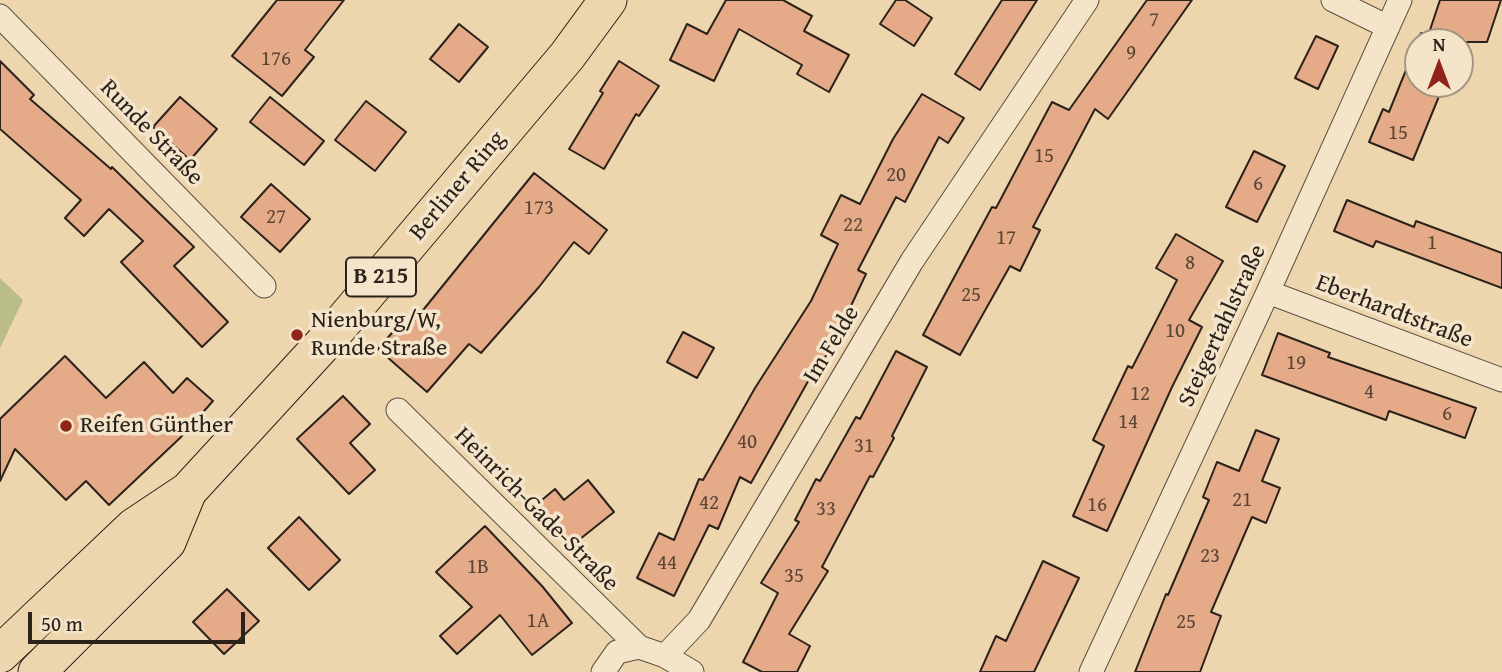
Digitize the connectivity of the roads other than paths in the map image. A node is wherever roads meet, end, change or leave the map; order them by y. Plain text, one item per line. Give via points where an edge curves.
1 (608, 0) edge
2 (1087, 0) edge
3 (1333, 0) edge
4 (1400, 0) edge
5 (0, 16) edge
6 (1388, 27) junction
7 (264, 286) dead end
8 (1268, 292) junction
9 (1502, 380) edge
10 (398, 410) dead end
11 (188, 491) junction
12 (639, 647) junction
13 (0, 654) edge
14 (665, 656) junction
15 (37, 672) edge
16 (603, 672) edge
17 (692, 672) edge
18 (1091, 672) edge

1 - 11 main road, Berliner Ring / B 215 via 567,56 335,331
2 - 14 street, Im Felde via 912,261 699,620
3 - 6 street
4 - 6 street, Steigertahlstraße
5 - 7 street, Runde Straße
6 - 8 street, Steigertahlstraße
8 - 9 street, Eberhardtstraße
8 - 18 street, Steigertahlstraße
10 - 12 street, Heinrich-Gade-Straße
11 - 13 main road, Berliner Ring / B 215 via 134,527
11 - 15 main road, Berliner Ring / B 215 via 167,542
12 - 14 street
12 - 16 street via 617,652
14 - 17 street

